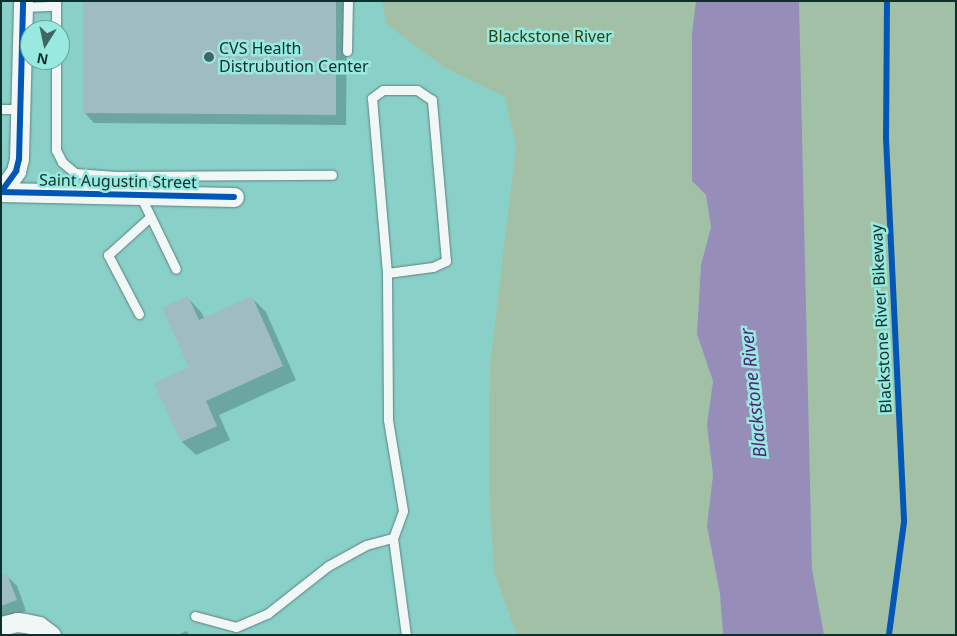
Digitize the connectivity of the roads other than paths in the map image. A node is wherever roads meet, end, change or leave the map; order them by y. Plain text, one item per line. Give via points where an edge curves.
1 (348, 1) edge
2 (23, 4) edge
3 (56, 4) edge
4 (56, 20) edge
5 (347, 51) dead end
6 (56, 70) edge
7 (1, 109) edge
8 (21, 109) junction
9 (332, 175) dead end
10 (1, 192) edge
11 (140, 195) junction
12 (234, 197) dead end
13 (150, 217) junction
14 (176, 269) dead end
15 (387, 273) junction
16 (139, 314) dead end
17 (393, 538) junction
18 (195, 616) dead end
19 (1, 626) edge
20 (51, 635) edge
21 (406, 635) edge

1 - 5 lane
2 - 3 lane
2 - 8 street
3 - 4 lane
6 - 9 lane via 56,150 62,162 76,173 116,176
7 - 8 lane
8 - 10 street via 19,160 16,171
10 - 11 street, Saint Augustin Street
11 - 12 street, Saint Augustin Street
11 - 13 lane
13 - 14 lane
13 - 16 lane via 108,255
15 - 15 lane via 372,98 383,90 417,90 432,100 446,261 433,267
15 - 17 lane via 388,420 403,511
17 - 18 lane via 366,545 335,562 267,614 236,627
17 - 21 lane
19 - 20 street via 25,623 46,629

